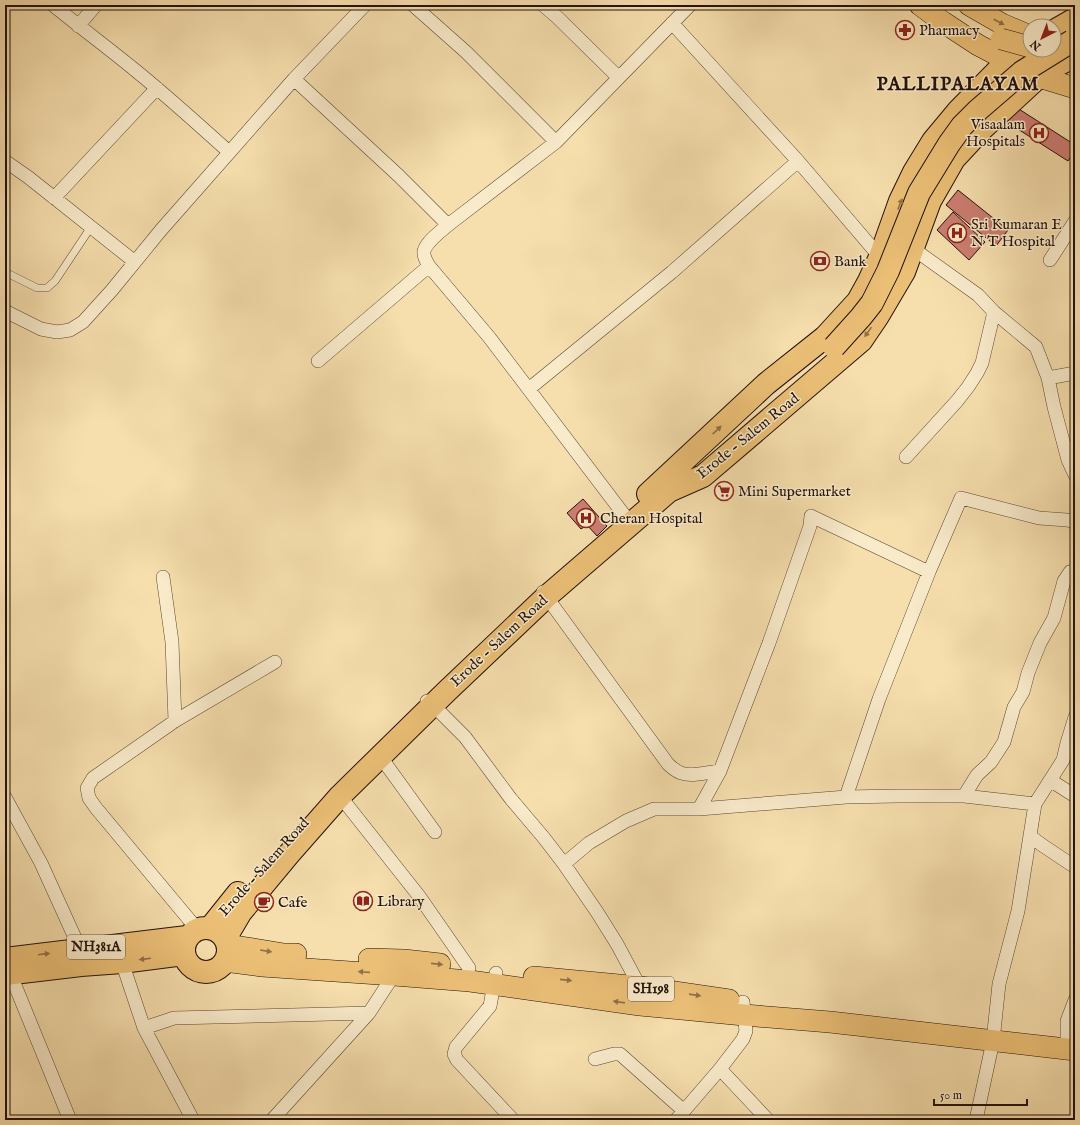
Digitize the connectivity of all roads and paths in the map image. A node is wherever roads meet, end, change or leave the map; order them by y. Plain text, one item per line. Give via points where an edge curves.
1 (54, 5) edge
2 (96, 5) edge
3 (365, 5) edge
4 (413, 5) edge
5 (543, 5) edge
6 (690, 5) edge
7 (920, 5) edge
8 (944, 5) edge
9 (969, 5) edge
10 (1075, 19) edge
11 (672, 23) junction
12 (78, 26) junction
13 (1022, 33) edge
14 (1022, 45) edge
15 (1022, 48) edge
16 (1062, 54) edge
17 (1026, 58) edge
18 (1053, 58) edge
19 (1058, 58) edge
20 (1008, 60) junction
21 (618, 77) junction
22 (294, 79) junction
23 (1075, 81) edge
24 (157, 88) junction
25 (1075, 88) edge
26 (556, 142) junction
27 (229, 152) junction
28 (5, 161) edge
29 (798, 161) junction
30 (54, 198) junction
31 (1075, 221) edge
32 (448, 225) junction
33 (91, 226) junction
34 (889, 233) junction
35 (914, 248) junction
36 (880, 257) junction
37 (1050, 260) dead end
38 (135, 262) junction
39 (429, 266) junction
40 (5, 272) edge
41 (904, 272) junction
42 (5, 311) edge
43 (994, 312) junction
44 (318, 361) dead end
45 (1075, 373) edge
46 (1048, 378) junction
47 (530, 388) junction
48 (906, 457) dead end
49 (1075, 475) edge
50 (669, 491) junction
51 (628, 520) junction
52 (1075, 522) edge
53 (929, 572) junction
54 (1075, 574) edge
55 (163, 577) dead end
56 (544, 593) junction
57 (275, 662) dead end
58 (429, 702) junction
59 (1075, 717) edge
60 (175, 721) junction
61 (380, 756) junction
62 (720, 771) junction
63 (1050, 780) junction
64 (340, 796) junction
65 (964, 796) junction
66 (1075, 796) edge
67 (5, 797) edge
68 (846, 797) junction
69 (1035, 804) junction
70 (699, 808) junction
71 (435, 832) dead end
72 (1030, 836) junction
73 (564, 864) junction
74 (1075, 867) edge
75 (213, 945) junction
76 (80, 949) junction
77 (122, 962) junction
78 (399, 967) junction
79 (469, 968) junction
80 (7, 969) edge
81 (494, 979) junction
82 (640, 996) junction
83 (1075, 1000) edge
84 (743, 1009) junction
85 (369, 1013) junction
86 (144, 1028) junction
87 (994, 1035) junction
88 (1072, 1042) edge
89 (595, 1059) dead end
90 (720, 1069) junction
91 (680, 1115) edge
92 (70, 1120) edge
93 (193, 1120) edge
94 (272, 1120) edge
95 (513, 1120) edge
96 (768, 1120) edge
97 (976, 1120) edge

1 - 12 street
2 - 12 street
3 - 22 street
4 - 26 street via 466,52
5 - 21 street
6 - 11 street
7 - 20 main road via 978,45
8 - 14 main road, bridge via 1001,39
9 -> 13 main road
10 - 16 highway, Erode - Salem Road
11 - 21 street
11 - 29 street
12 - 24 street
15 - 20 highway, Erode - Salem Road
16 - 23 street
16 - 25 main road
17 - 20 main road
18 - 50 highway, bridge via 1022,72 962,126 919,193 888,271 872,303 861,317 834,347
19 - 35 highway, Erode - Salem Road via 954,159 930,201
34 -> 20 highway, Erode - Salem Road via 900,201 933,141 958,111
21 - 26 street
22 - 27 street
22 - 32 street
24 - 27 street
24 - 30 street
26 - 32 street
27 - 38 street
28 - 30 street
29 - 36 street
29 - 47 street via 672,272
30 - 33 street
31 - 37 street
32 - 39 street via 431,240 424,251
33 - 38 street
33 - 40 lane via 47,288 37,288
34 - 35 street
34 - 36 highway, Erode - Salem Road
35 - 41 highway, Erode - Salem Road
35 - 43 street via 978,295
36 - 41 street
51 -> 36 highway, Erode - Salem Road via 766,384 825,337 858,301
38 - 42 street via 83,322 70,330 41,330
39 - 44 street
39 - 47 street
41 -> 50 highway, Erode - Salem Road via 861,341 703,476
43 - 46 street via 1036,347
43 - 48 street via 982,363 977,373 957,401
45 - 46 street
46 - 49 street via 1068,460
47 - 51 street
50 - 51 highway, Erode - Salem Road
51 - 56 highway, Erode - Salem Road
52 - 53 street via 1039,518 961,498
53 - 62 street via 811,516 810,526 769,643
53 - 68 street via 879,699
54 - 65 street via 1070,572 1064,581 1054,618 1032,662 1004,742 992,762 977,775
55 - 60 street via 172,642
56 - 58 highway, Erode - Salem Road
56 - 62 street via 668,764 682,774
57 - 60 street
58 - 61 highway, Erode - Salem Road
58 - 73 street via 465,738 511,800
58 - 75 highway, Erode - Salem Road via 333,790 243,888
59 - 63 street via 1063,760
60 - 75 street via 93,778 87,788 89,798 96,808
61 - 64 highway, Erode - Salem Road
61 - 71 street
62 - 70 street
63 - 66 street
63 - 69 street
64 - 75 highway, Erode - Salem Road
64 - 79 street via 419,896
65 - 68 street
65 - 69 street
67 - 76 street via 41,863
68 - 70 street
69 - 72 street
70 - 73 street via 654,809 626,821 589,843
72 - 74 street
72 - 87 street via 1018,911 999,984
73 - 82 street via 617,944
75 - 76 highway, NH381A
75 -> 77 highway, NH381A
75 - 78 main road, SH198
80 -> 76 highway, NH381A
77 - 80 highway, NH381A
77 - 86 street
78 -> 79 main road, SH198
78 - 81 main road, SH198 via 470,981
78 - 85 street
79 - 81 main road, SH198
80 - 92 street
81 - 82 main road, SH198
81 - 95 street via 490,1006 456,1047 454,1054
82 - 84 main road, SH198
83 - 88 street via 1067,1021
84 - 87 main road, SH198 via 831,1011
84 - 90 street via 746,1031
85 - 86 street via 174,1018
85 - 94 street
86 - 93 street
87 - 88 main road, SH198
87 - 97 street
89 - 91 street via 620,1054
90 - 91 street
90 - 96 street

